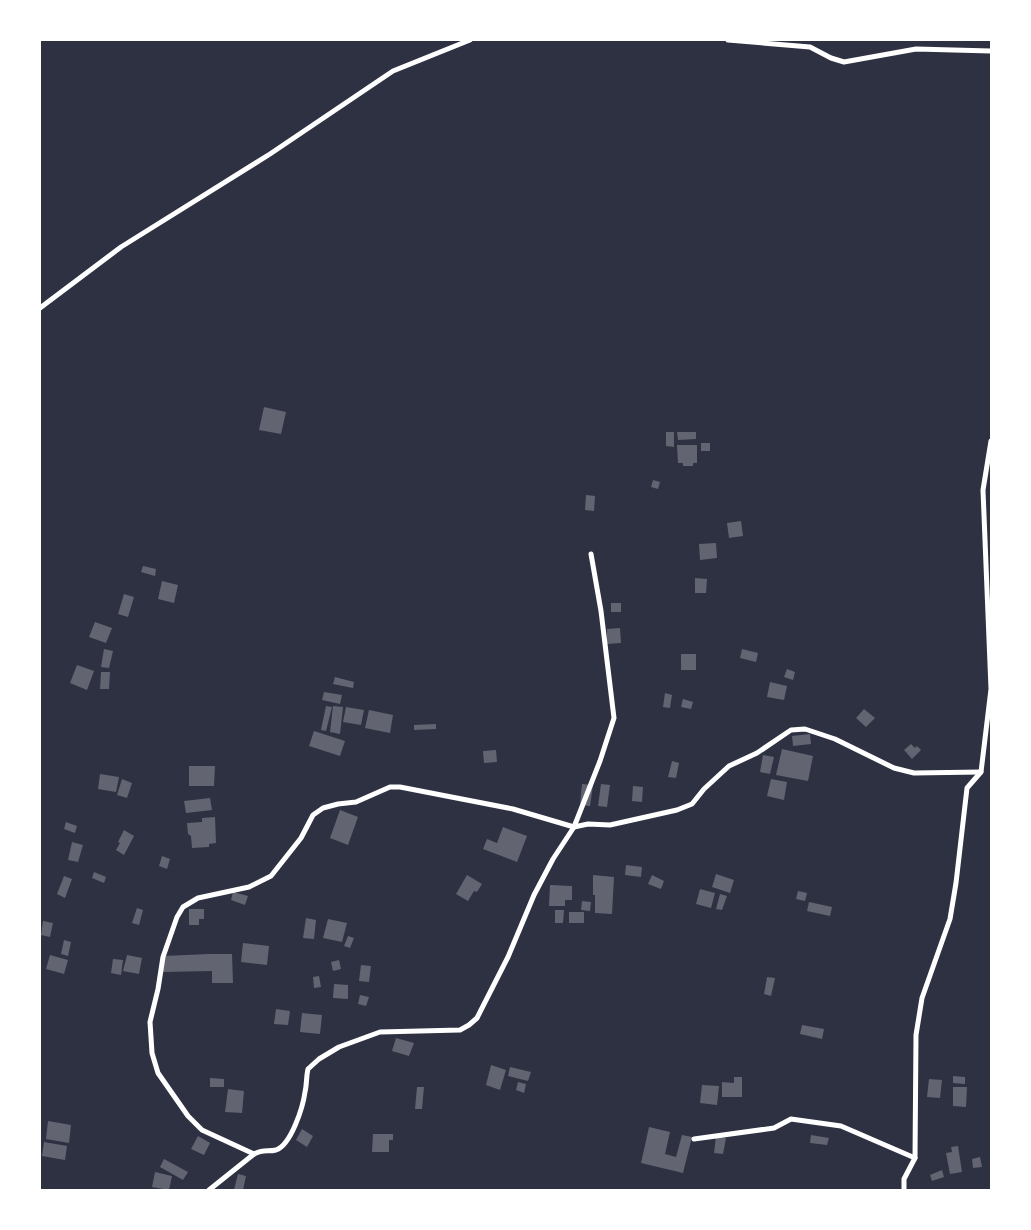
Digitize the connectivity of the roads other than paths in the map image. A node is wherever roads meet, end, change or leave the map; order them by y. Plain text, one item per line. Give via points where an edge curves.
1 (470, 40) edge
2 (728, 40) edge
3 (991, 51) edge
4 (40, 308) edge
5 (991, 442) edge
6 (591, 554) dead end
7 (981, 772) junction
8 (574, 827) junction
9 (694, 1139) dead end
10 (254, 1154) junction
11 (915, 1158) junction
12 (209, 1190) edge
13 (904, 1190) edge

1 - 4 street via 393,71 270,154 121,247
2 - 3 street via 810,47 844,62 916,49
5 - 7 street via 983,490 991,689
6 - 8 street via 614,718
7 - 8 street via 914,773 894,768 815,732 791,730 757,753 729,766 692,804 610,825
7 - 11 street via 967,788 950,918 922,998 916,1035
8 - 10 street via 534,895 477,1018 460,1030 380,1032 339,1047 319,1059 308,1069 298,1119 286,1144 276,1150 262,1150
8 - 10 street via 512,809 390,787 356,802 323,808 313,815 301,838 265,880 249,888 198,898 183,907 163,956 150,1022 152,1053 158,1074 202,1130
9 - 11 street via 774,1128 791,1119 841,1126
10 - 12 street
11 - 13 street via 904,1179

